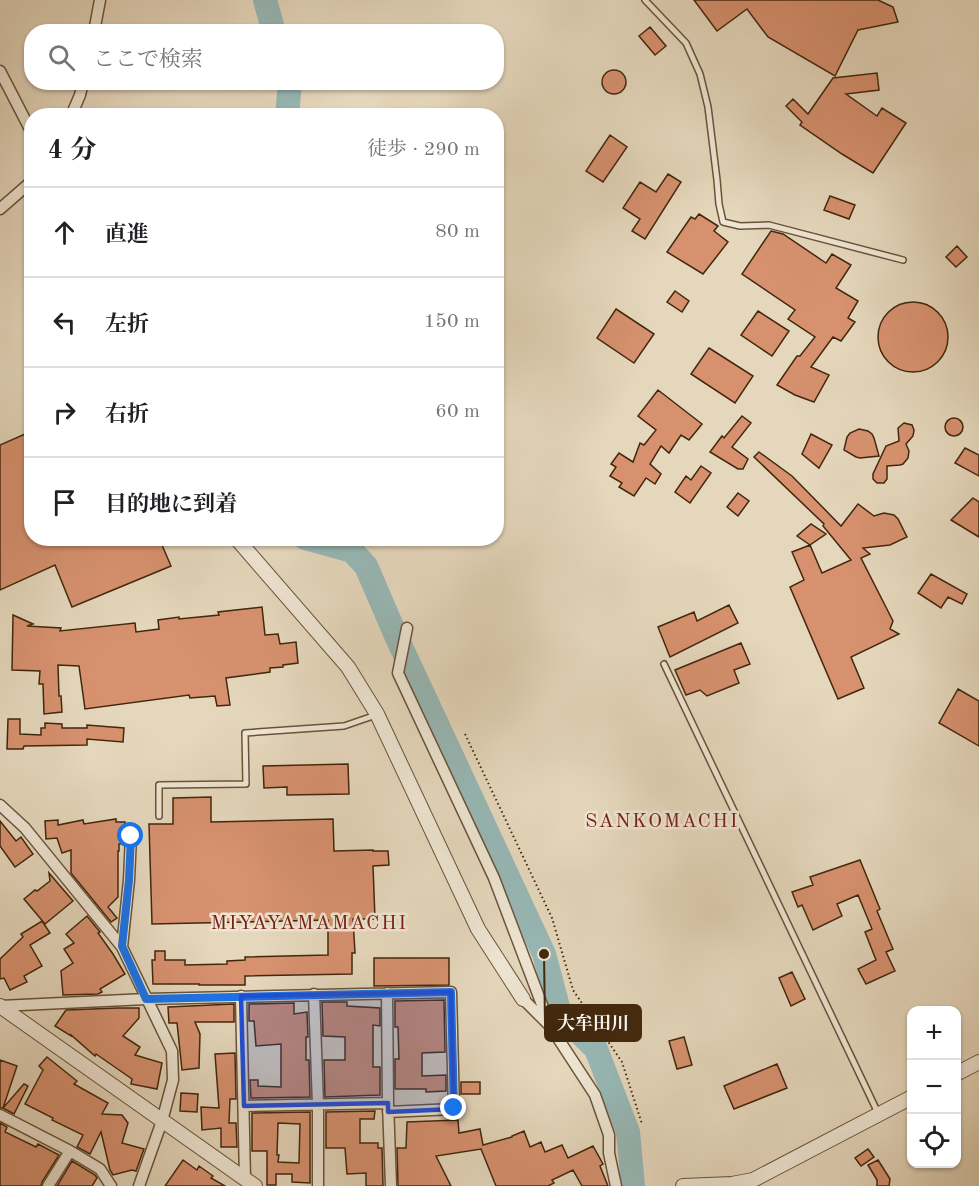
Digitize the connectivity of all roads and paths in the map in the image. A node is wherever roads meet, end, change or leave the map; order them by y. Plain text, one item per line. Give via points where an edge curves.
1 (100, 0) edge
2 (645, 0) edge
3 (96, 24) edge
4 (0, 71) edge
5 (81, 90) edge
6 (74, 108) edge
7 (24, 118) edge
8 (24, 187) edge
9 (5, 200) edge
10 (0, 209) edge
11 (903, 260) dead end
12 (243, 546) edge
13 (407, 628) dead end
14 (664, 664) dead end
15 (377, 714) junction
16 (465, 734) dead end
17 (0, 805) edge
18 (159, 816) dead end
19 (131, 836) dead end
20 (122, 946) junction
21 (387, 993) junction
22 (314, 994) junction
23 (241, 996) junction
24 (146, 999) junction
25 (523, 999) joint
26 (0, 1006) edge
27 (550, 1026) junction
28 (979, 1062) edge
29 (961, 1072) edge
30 (907, 1100) edge
31 (318, 1105) junction
32 (244, 1106) junction
33 (388, 1108) junction
34 (878, 1114) junction
35 (0, 1115) edge
36 (162, 1121) junction
37 (642, 1124) dead end
38 (70, 1151) junction
39 (251, 1184) edge
40 (48, 1186) edge
41 (111, 1186) edge
42 (139, 1186) edge
43 (318, 1186) edge
44 (391, 1186) edge
45 (616, 1186) edge
46 (683, 1186) edge

1 - 3 street
2 - 11 lane via 686,43 700,74 723,222 769,225
4 - 7 street
5 - 6 street
8 - 9 street
9 - 10 street
12 - 15 street via 348,667
13 - 27 street via 398,673 494,878
14 - 34 lane
15 - 18 lane via 344,726 245,733 246,784 159,785
15 - 25 street via 478,929
16 - 37 path via 552,918 573,990 621,1062
17 - 20 street via 25,828
19 - 20 street
20 - 24 street
21 - 22 street
21 - 33 street
21 - 33 street via 451,992 454,1108
22 - 23 street
22 - 31 street
23 - 24 street
23 - 32 street
24 - 26 street
24 - 36 street via 172,1051 173,1080
25 - 27 street
26 - 36 street
27 - 45 street via 595,1095 609,1135
28 - 29 street
30 - 34 street
31 - 32 street
31 - 33 street
31 - 43 street
32 - 39 street
33 - 44 street
34 - 46 street via 753,1180
35 - 38 street
36 - 39 street
36 - 42 street
38 - 40 street
38 - 41 street via 100,1169

